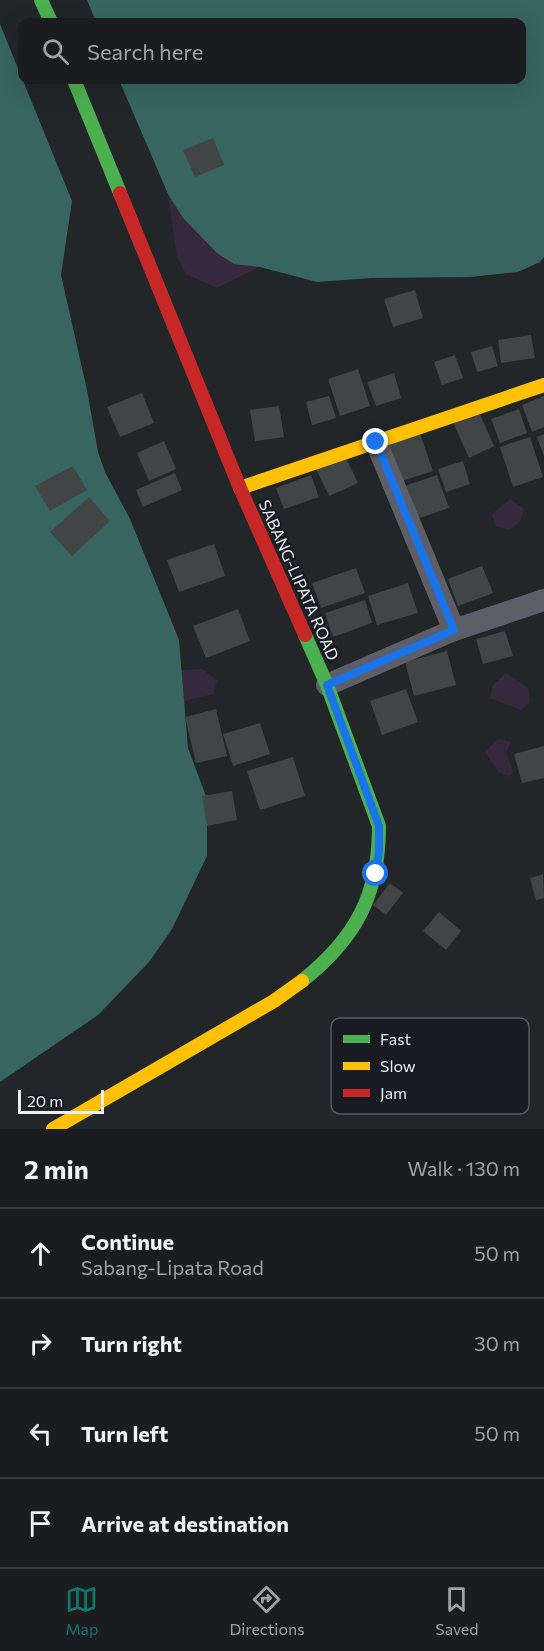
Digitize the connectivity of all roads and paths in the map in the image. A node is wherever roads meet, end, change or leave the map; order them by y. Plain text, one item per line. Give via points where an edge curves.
1 (42, 0) edge
2 (49, 18) edge
3 (76, 84) edge
4 (544, 386) edge
5 (376, 442) junction
6 (240, 488) junction
7 (544, 600) edge
8 (454, 630) junction
9 (327, 685) junction
10 (53, 1129) edge

1 - 2 main road
3 - 6 main road, SABANG-LIPATA ROAD
4 - 5 main road
5 - 6 main road
5 - 8 street
6 - 9 main road, SABANG-LIPATA ROAD
7 - 8 street
8 - 9 street
9 - 10 main road, SABANG-LIPATA ROAD via 379,826 376,874 349,935 330,958 295,988

